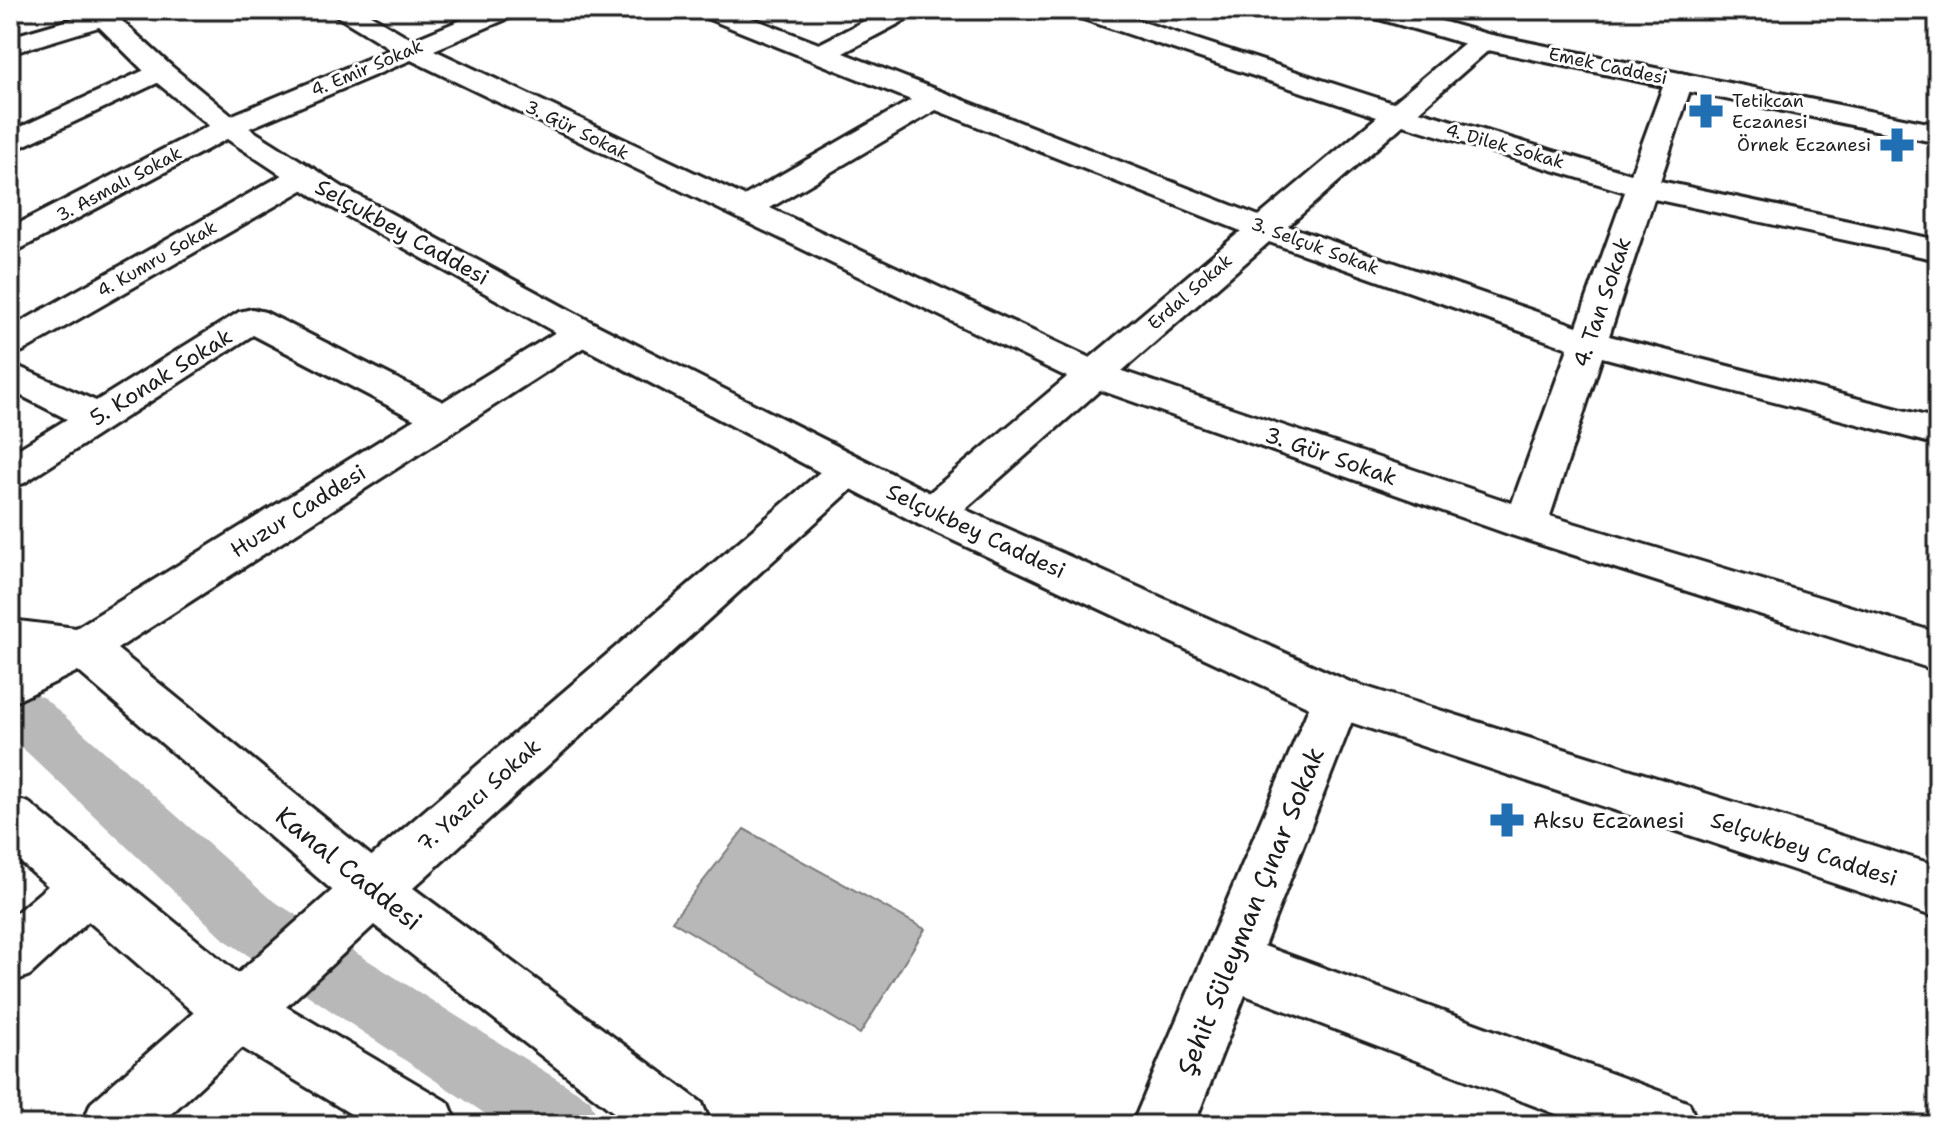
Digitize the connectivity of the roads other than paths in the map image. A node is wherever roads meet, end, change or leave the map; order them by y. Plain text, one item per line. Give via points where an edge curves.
1 (344, 10) edge
2 (507, 10) edge
3 (708, 10) edge
4 (906, 10) edge
5 (1080, 10) edge
6 (1374, 10) edge
7 (99, 14) edge
8 (1483, 41) junction
9 (10, 46) edge
10 (410, 49) junction
11 (821, 54) junction
12 (160, 71) junction
13 (1679, 81) junction
14 (934, 99) junction
15 (1397, 114) junction
16 (228, 127) junction
17 (1938, 134) edge
18 (10, 143) edge
19 (304, 176) junction
20 (1642, 187) junction
21 (743, 210) junction
22 (1264, 229) junction
23 (10, 241) edge
24 (1938, 250) edge
25 (582, 332) junction
26 (1588, 342) junction
27 (10, 343) edge
28 (10, 375) edge
29 (1094, 375) junction
30 (96, 417) junction
31 (445, 419) junction
32 (1938, 432) edge
33 (848, 470) junction
34 (10, 473) edge
35 (933, 513) junction
36 (1526, 524) junction
37 (82, 647) junction
38 (1938, 652) edge
39 (19, 664) edge
40 (1337, 698) junction
41 (10, 820) edge
42 (88, 886) junction
43 (372, 890) junction
44 (1938, 892) edge
45 (10, 955) edge
46 (1229, 961) junction
47 (237, 1011) junction
48 (113, 1125) edge
49 (427, 1125) edge
50 (680, 1125) edge
51 (1163, 1125) edge
52 (1667, 1125) edge

1 - 10 street, 3. Gür Sokak
2 - 10 street, 4. Emir Sokak
3 - 11 street, 3. Selçuk Sokak
4 - 11 street
5 - 15 street, 4. Dilek Sokak
6 - 8 street, Emek Caddesi
7 - 9 street
7 - 12 street, Selçukbey Caddesi
8 - 13 street, Emek Caddesi
8 - 15 street, Erdal Sokak
10 - 16 street, 4. Emir Sokak
10 - 21 street, 3. Gür Sokak
11 - 14 street, 3. Selçuk Sokak
12 - 16 street, Selçukbey Caddesi
12 - 18 street
13 - 17 street, Emek Caddesi
13 - 20 street, 4. Tan Sokak
14 - 21 street
14 - 22 street, 3. Selçuk Sokak
15 - 20 street, 4. Dilek Sokak
15 - 22 street, Erdal Sokak
16 - 19 street, Selçukbey Caddesi
16 - 23 street, 3. Asmalı Sokak
19 - 25 street, Selçukbey Caddesi
19 - 27 street, 4. Kumru Sokak
20 - 24 street, 4. Dilek Sokak
20 - 26 street, 4. Tan Sokak
21 - 29 street, 3. Gür Sokak
22 - 26 street, 3. Selçuk Sokak
22 - 29 street, Erdal Sokak
25 - 31 street, Huzur Caddesi
25 - 33 street, Selçukbey Caddesi
26 - 32 street, 3. Selçuk Sokak
26 - 36 street, 4. Tan Sokak
28 - 30 street
29 - 35 street, Erdal Sokak
29 - 36 street, 3. Gür Sokak
30 - 31 street, 5. Konak Sokak via 252,320
30 - 34 street, 5. Konak Sokak
31 - 37 street, Huzur Caddesi
33 - 35 street, Selçukbey Caddesi
33 - 43 street, 7. Yazıcı Sokak
35 - 40 street, Selçukbey Caddesi
36 - 38 street, 3. Gür Sokak
37 - 39 street
37 - 43 street, Kanal Caddesi
40 - 44 street, Selçukbey Caddesi
40 - 46 street, Şehit Süleyman Çınar Sokak
41 - 42 street
42 - 45 street
42 - 47 street
43 - 47 street, 7. Yazıcı Sokak
43 - 50 street, Kanal Caddesi
46 - 51 street, Şehit Süleyman Çınar Sokak
46 - 52 street
47 - 48 street, 7. Yazıcı Sokak
47 - 49 street

